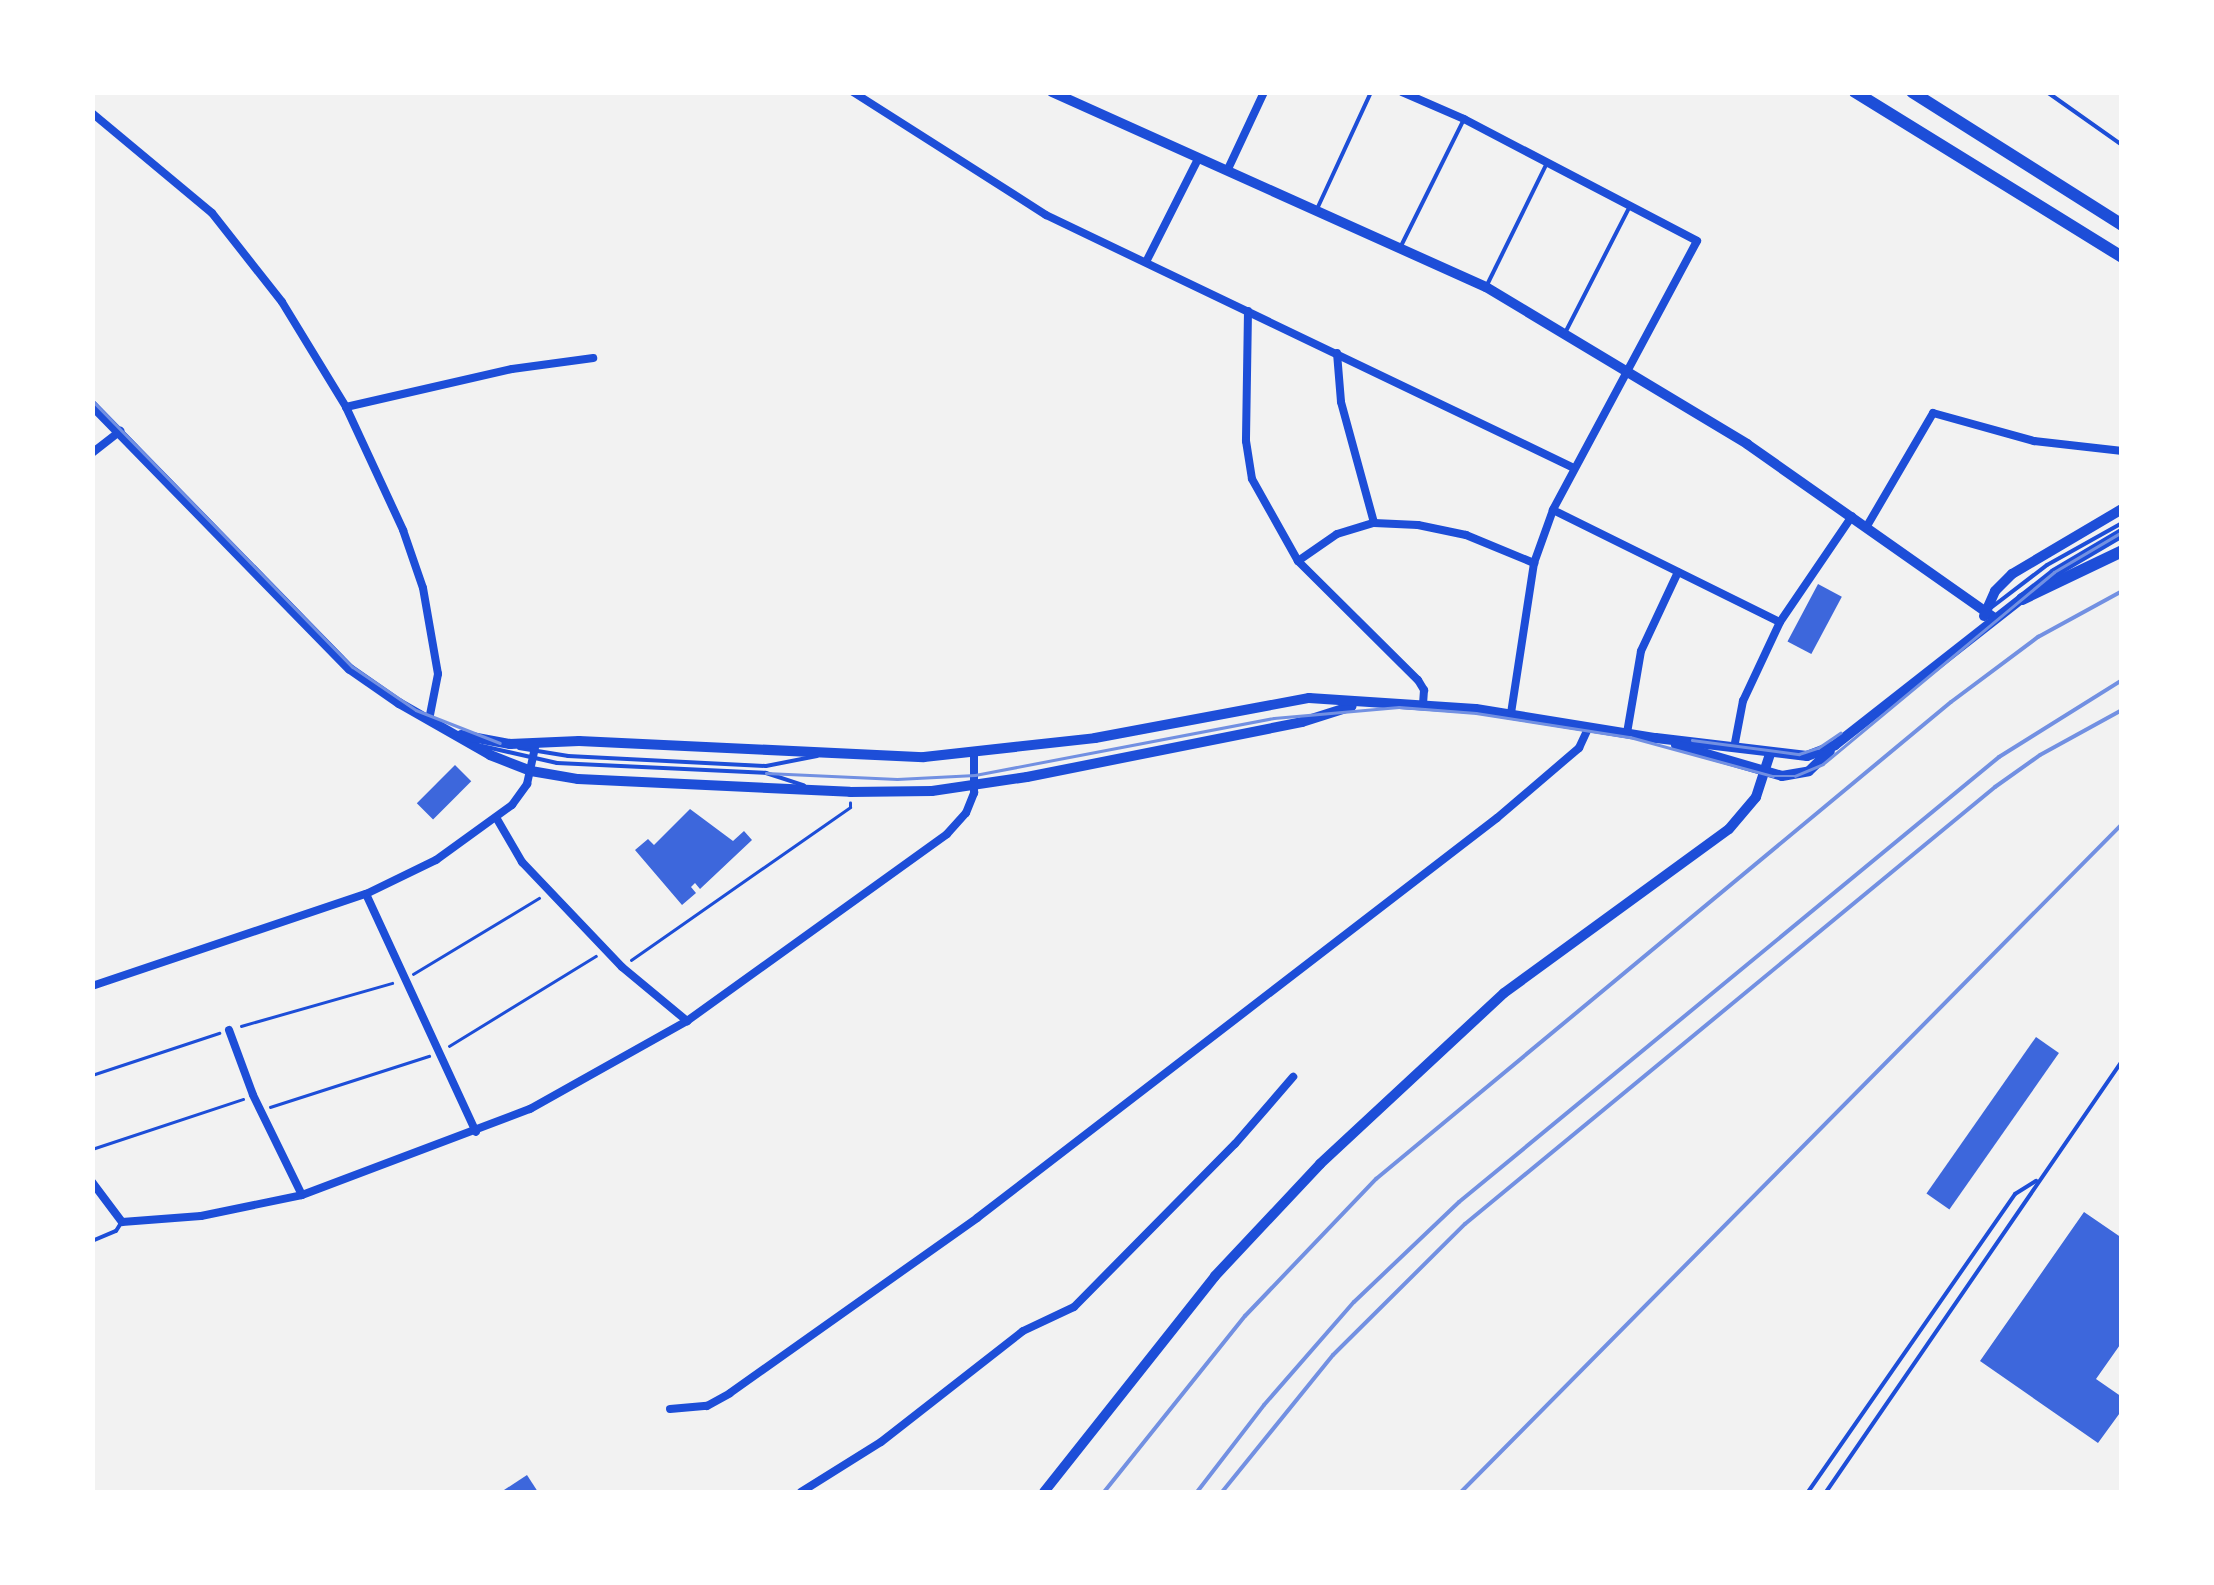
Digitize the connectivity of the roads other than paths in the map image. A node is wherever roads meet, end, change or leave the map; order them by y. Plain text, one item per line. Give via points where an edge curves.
1 (853, 92) edge
2 (1052, 92) edge
3 (1264, 92) edge
4 (1371, 92) edge
5 (1402, 92) edge
6 (1856, 92) edge
7 (1912, 92) edge
8 (2047, 92) edge
9 (92, 112) edge
10 (1464, 119) junction
11 (2122, 145) edge
12 (1198, 160) junction
13 (1548, 162) junction
14 (1228, 169) junction
15 (1630, 207) junction
16 (1317, 210) junction
17 (2122, 225) edge
18 (1400, 246) junction
19 (2122, 257) edge
20 (1146, 262) junction
21 (1486, 286) junction
22 (1248, 311) junction
23 (1565, 333) junction
24 (1337, 353) junction
25 (592, 358) dead end
26 (1628, 370) junction
27 (92, 405) edge
28 (346, 407) junction
29 (120, 430) junction
30 (2122, 451) edge
31 (92, 452) edge
32 (1574, 468) junction
33 (1553, 510) junction
34 (2122, 510) edge
35 (1852, 516) junction
36 (1374, 523) junction
37 (2122, 523) edge
38 (1866, 526) junction
39 (2122, 533) edge
40 (2122, 551) edge
41 (1298, 561) junction
42 (1534, 563) junction
43 (1678, 572) junction
44 (2022, 600) junction
45 (1991, 615) junction
46 (1780, 622) junction
47 (1357, 704) junction
48 (1424, 704) junction
49 (1511, 714) junction
50 (429, 720) junction
51 (1589, 727) junction
52 (1628, 734) junction
53 (1656, 738) junction
54 (466, 739) junction
55 (1835, 745) junction
56 (1734, 748) junction
57 (535, 751) junction
58 (974, 753) junction
59 (1770, 754) junction
60 (822, 755) junction
61 (547, 761) junction
62 (766, 770) junction
63 (531, 771) junction
64 (1764, 772) junction
65 (975, 786) junction
66 (822, 790) junction
67 (497, 818) junction
68 (366, 894) junction
69 (92, 986) edge
70 (687, 1021) junction
71 (229, 1030) road end
72 (2122, 1060) edge
73 (1293, 1078) dead end
74 (476, 1132) junction
75 (2036, 1181) junction
76 (92, 1182) edge
77 (302, 1195) junction
78 (122, 1222) junction
79 (92, 1242) edge
80 (670, 1409) dead end
81 (801, 1492) edge
82 (1044, 1492) edge
83 (1808, 1492) edge
84 (1826, 1492) edge

1 - 20 street via 1046,214
2 - 12 street
3 - 14 street
4 - 16 lane
5 - 10 street
6 - 19 highway
7 - 17 highway
8 - 11 lane
9 - 28 street via 212,213 282,302
10 - 13 street
10 - 18 lane
12 - 14 street
12 - 20 street
13 - 15 street
13 - 21 lane
14 - 16 street
15 - 23 lane
15 - 26 street via 1697,242
16 - 18 street
18 - 21 street
20 - 22 street
21 - 23 street
22 - 24 street
22 - 41 street via 1246,441 1252,479
23 - 26 street
24 - 32 street
24 - 36 street via 1341,402
25 - 28 street via 512,368
26 - 32 street
26 - 35 street
27 - 29 street
28 - 50 street via 423,588 438,674
29 - 31 street
29 - 50 street via 324,645 369,684
30 - 38 street via 2034,441 1936,412
32 - 33 street
33 - 42 street
33 - 43 street
34 - 45 street via 2012,574 1994,591
35 - 38 street
35 - 46 street
36 - 41 street via 1337,534
36 - 42 street via 1466,535
37 - 45 lane via 2047,565
38 - 45 street
39 - 44 street
40 - 44 highway
41 - 48 street via 1418,680
42 - 49 street
43 - 46 street
43 - 52 street via 1641,651
44 - 45 street
45 - 55 street
46 - 56 street via 1743,701
47 - 48 street
47 - 58 street via 1283,700 1106,736
47 - 65 street via 1310,720
48 - 49 street
49 - 51 street
50 - 54 street
51 - 52 street
51 - 80 street via 1579,748 1497,818 973,1222 730,1393 706,1406
52 - 53 street
53 - 56 street
53 - 64 street
54 - 57 lane
54 - 57 street
54 - 63 street
55 - 59 street via 1807,756
55 - 64 street via 1805,772
56 - 59 street
57 - 60 street via 588,741
57 - 61 lane
57 - 62 lane
57 - 63 street
58 - 60 street
58 - 65 street
59 - 64 street
60 - 62 lane
61 - 62 lane
61 - 63 lane
62 - 66 lane
63 - 66 street
63 - 67 street via 523,791
64 - 82 street via 1753,802 1729,829 1528,974 1368,1116 1214,1276
65 - 66 street
65 - 70 street via 966,814 947,834
67 - 68 street via 436,860
67 - 70 street via 516,855 622,967
68 - 69 street
68 - 74 street
70 - 74 street via 586,1080
71 - 77 street
72 - 75 lane
73 - 81 street via 1074,1307 1023,1331 881,1442
74 - 77 street
75 - 83 lane via 2015,1194
75 - 84 lane via 2029,1202
76 - 78 street
77 - 78 street via 200,1216
78 - 79 lane

